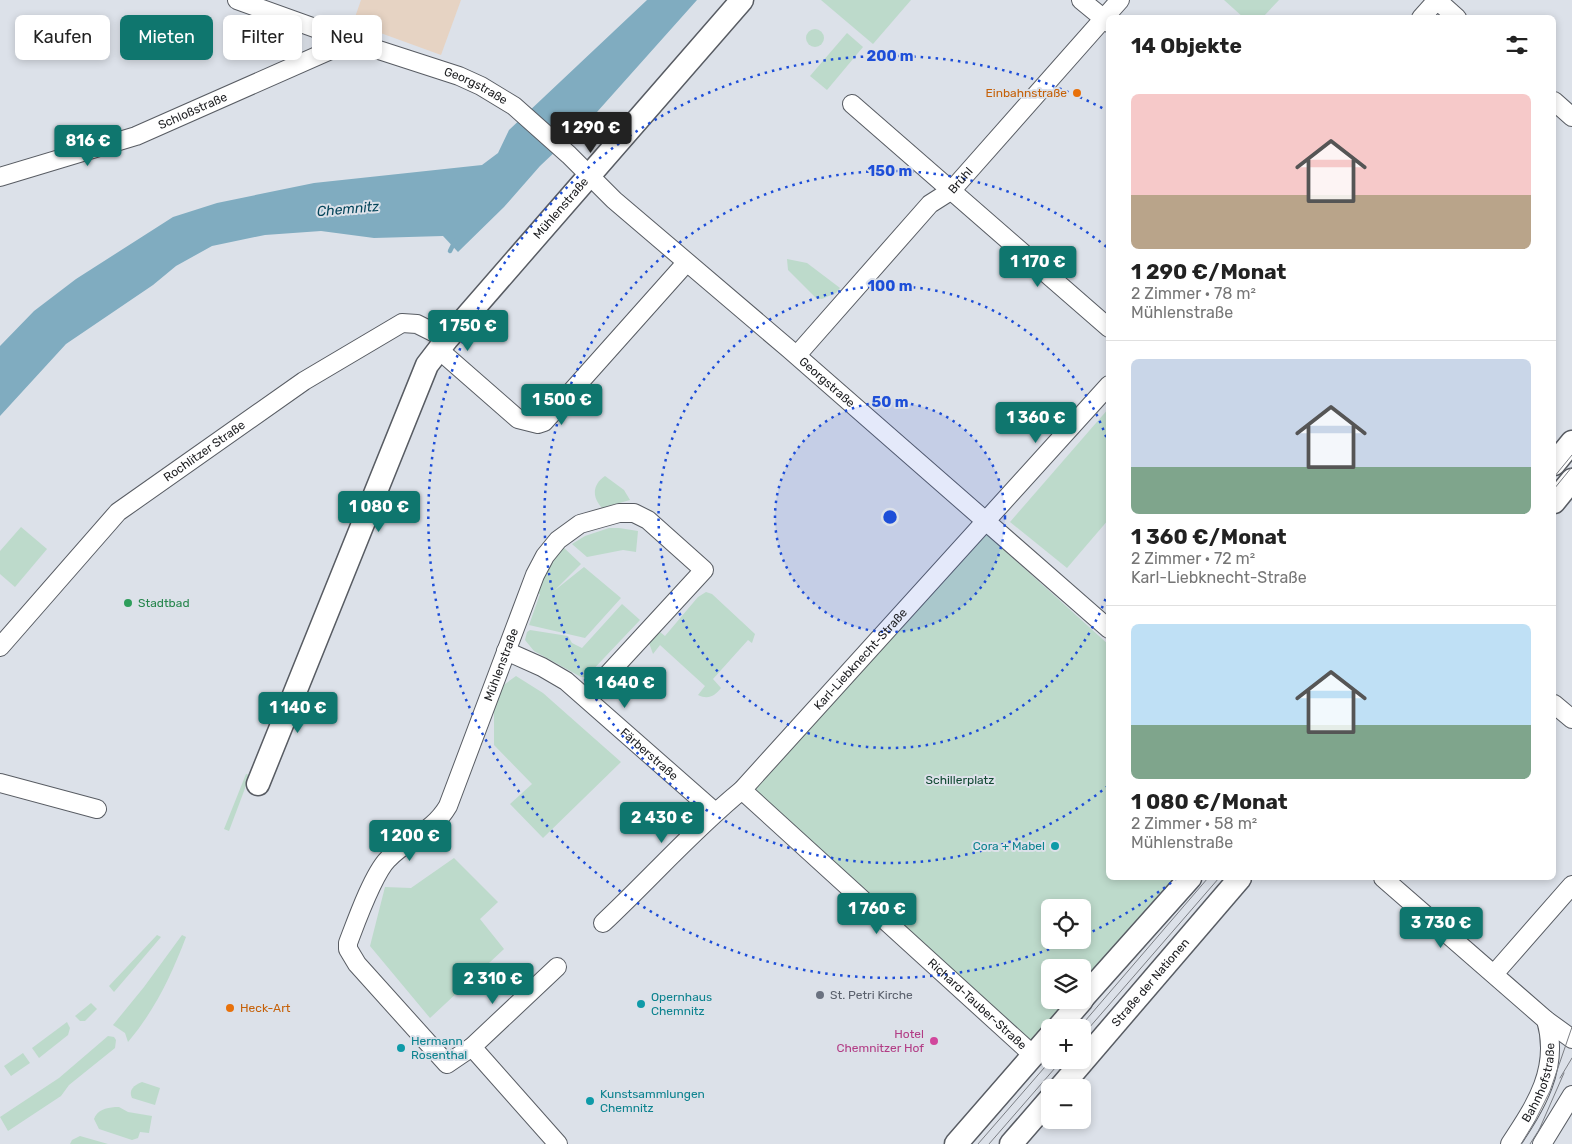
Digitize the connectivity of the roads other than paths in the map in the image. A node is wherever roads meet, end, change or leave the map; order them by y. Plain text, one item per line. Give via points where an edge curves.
1 (237, 0) edge
2 (742, 0) edge
3 (1081, 0) edge
4 (1120, 0) edge
5 (1437, 0) edge
6 (1110, 15) edge
7 (1424, 15) edge
8 (1454, 15) edge
9 (1106, 21) edge
10 (312, 27) edge
11 (382, 51) edge
12 (312, 58) edge
13 (1556, 103) edge
14 (852, 104) dead end
15 (1572, 117) edge
16 (590, 176) junction
17 (0, 177) edge
18 (952, 190) junction
19 (686, 263) junction
20 (1106, 325) edge
21 (443, 344) junction
22 (797, 356) junction
23 (1106, 388) edge
24 (1572, 442) edge
25 (1556, 462) edge
26 (1572, 480) edge
27 (1556, 500) edge
28 (986, 523) junction
29 (1106, 626) edge
30 (0, 647) edge
31 (506, 650) junction
32 (587, 697) junction
33 (1556, 706) edge
34 (1572, 719) edge
35 (0, 783) edge
36 (258, 784) dead end
37 (742, 790) junction
38 (97, 809) dead end
39 (715, 812) junction
40 (1188, 880) edge
41 (1238, 880) edge
42 (1385, 880) edge
43 (1572, 885) edge
44 (604, 923) dead end
45 (557, 968) dead end
46 (1494, 974) junction
47 (1091, 990) edge
48 (1074, 1009) edge
49 (1066, 1019) edge
50 (1546, 1020) junction
51 (1572, 1039) edge
52 (1041, 1046) edge
53 (472, 1047) junction
54 (1033, 1055) junction
55 (1068, 1079) edge
56 (1572, 1095) edge
57 (1041, 1109) edge
58 (558, 1144) edge
59 (956, 1144) edge
60 (1011, 1144) edge
61 (1510, 1144) edge
62 (1542, 1144) edge

1 - 10 street, Georgstraße
2 - 16 main road, Mühlenstraße
3 - 9 street
4 - 6 street, Brühl
5 - 7 street
5 - 8 street
9 - 18 street, Brühl
11 - 16 street, Georgstraße via 481,86 514,106
12 - 17 street, Schloßstraße via 136,136
13 - 15 street
14 - 18 street
16 - 19 street, Georgstraße
16 - 21 main road, Mühlenstraße
18 - 20 street
18 - 22 street, Brühl via 930,204
19 - 21 street via 544,422 538,424 518,419 476,381
19 - 22 street, Georgstraße
21 - 30 street, Rochlitzer Straße via 417,324 402,324 297,385 118,512
21 - 36 main road, Mühlenstraße via 420,382
22 - 28 street, Georgstraße
23 - 28 street, Karl-Liebknecht-Straße
24 - 25 main road
26 - 27 main road
28 - 29 street, Georgstraße
28 - 37 street, Karl-Liebknecht-Straße
31 - 32 street, Färberstraße via 542,667
31 - 32 street, Mühlenstraße via 535,575 558,540 580,524 620,513 634,513 648,520 704,570
31 - 53 street, Mühlenstraße via 448,806 436,824 381,866 348,943 357,964 447,1064
32 - 39 street, Färberstraße
33 - 34 street
35 - 38 street
37 - 39 street, Karl-Liebknecht-Straße
37 - 54 street, Richard-Tauber-Straße
39 - 44 street, Karl-Liebknecht-Straße
40 - 47 main road
41 - 55 main road, Straße der Nationen
42 - 46 street
43 - 46 street
45 - 53 street
46 - 50 street
48 - 49 main road
50 - 51 street, Bahnhofstraße
50 - 61 street, Bahnhofstraße via 1552,1045 1549,1070
52 - 54 main road
53 - 58 street
54 - 59 main road
56 - 62 street
57 - 60 main road

